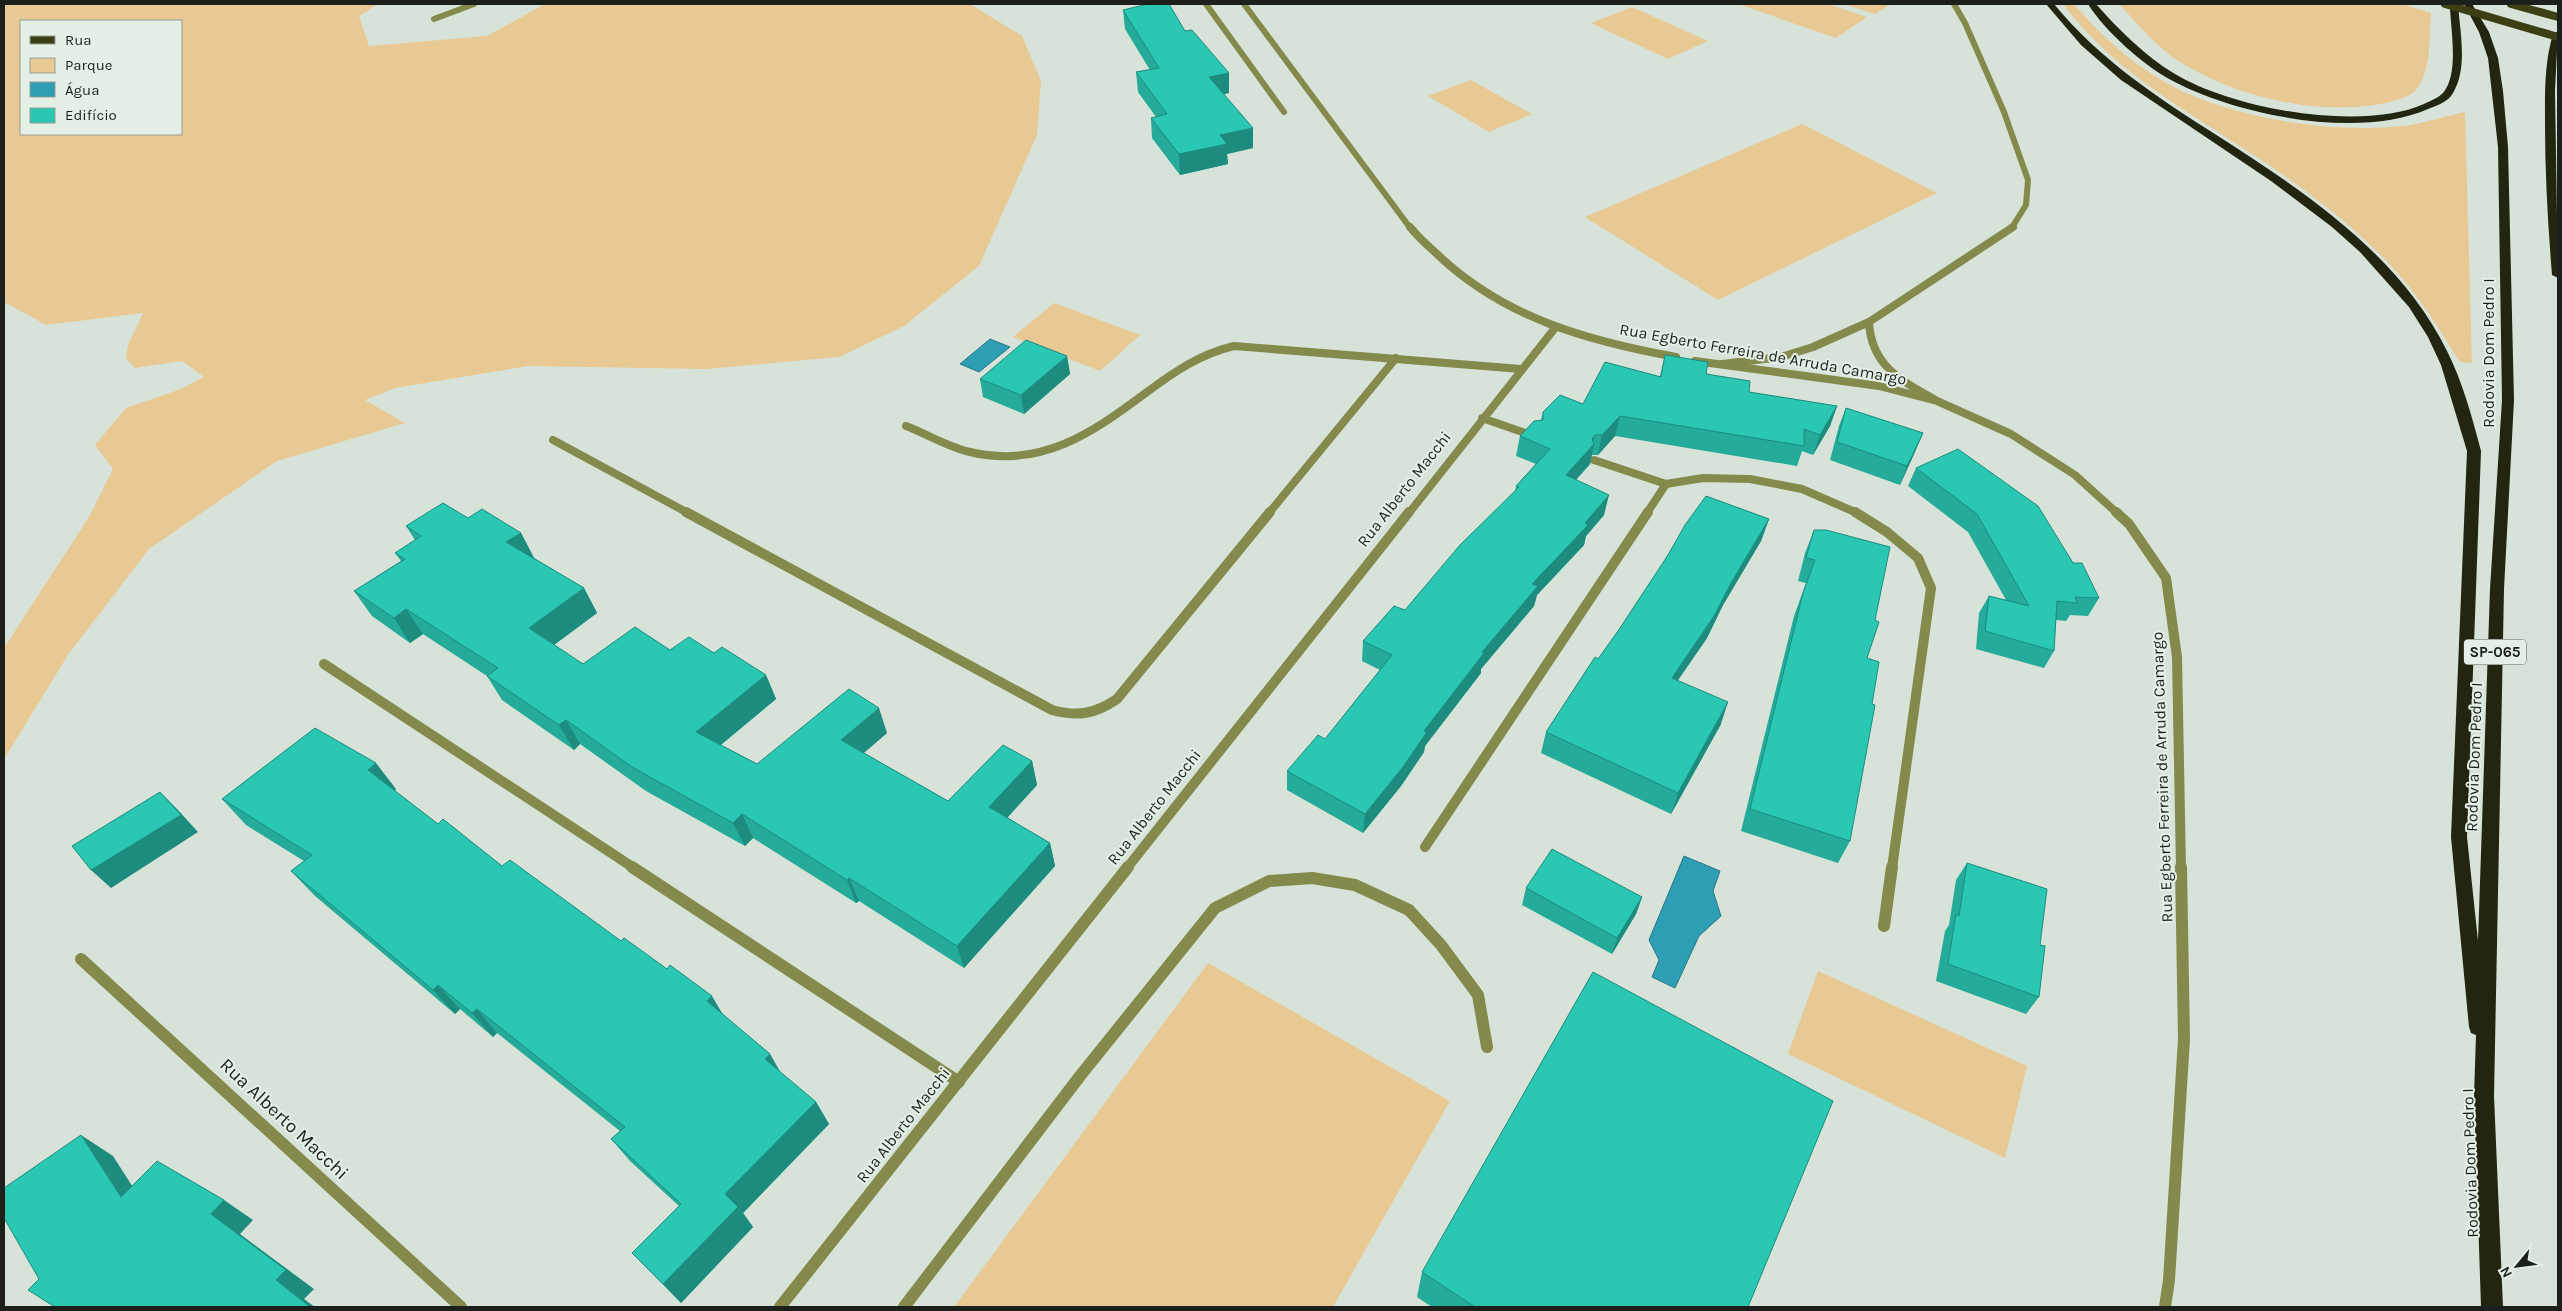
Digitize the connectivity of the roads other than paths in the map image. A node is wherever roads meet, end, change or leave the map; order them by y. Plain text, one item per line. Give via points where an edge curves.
1 (474, 4) edge
2 (1206, 4) edge
3 (1244, 4) edge
4 (1954, 4) edge
5 (2050, 4) edge
6 (2092, 4) edge
7 (2444, 4) edge
8 (2454, 4) edge
9 (2468, 4) edge
10 (2511, 4) edge
11 (2558, 17) edge
12 (434, 19) dead end
13 (2558, 36) edge
14 (1284, 112) dead end
15 (2558, 275) edge
16 (1870, 322) junction
17 (1555, 328) junction
18 (1396, 358) junction
19 (1719, 364) junction
20 (1521, 369) junction
21 (1937, 401) junction
22 (1482, 418) junction
23 (906, 426) dead end
24 (1535, 436) edge
25 (553, 440) dead end
26 (1594, 460) edge
27 (1666, 484) junction
28 (324, 664) dead end
29 (1425, 847) dead end
30 (1884, 926) dead end
31 (82, 959) dead end
32 (1487, 1047) dead end
33 (959, 1082) junction
34 (2484, 1096) junction
35 (460, 1307) edge
36 (780, 1307) edge
37 (904, 1307) edge
38 (2164, 1307) edge
39 (2492, 1307) edge

1 - 12 street
2 - 14 street
3 - 17 street, Rua Egberto Ferreira de Arruda Camargo via 1414,232 1456,272 1507,305
4 - 16 street via 2007,121 2028,180 2026,205 2013,227
5 - 34 highway via 2101,59 2132,84 2275,178 2367,254 2402,291 2434,338 2459,395 2474,451 2459,837
6 - 8 highway via 2111,27 2141,54 2174,77 2212,93 2251,106 2345,120 2378,120 2410,115 2447,95 2456,76
7 - 13 main road, bridge
9 - 34 highway, Rodovia Dom Pedro I / SP-065 via 2484,32 2493,58 2498,91 2503,147 2508,390 2490,781
10 - 11 main road
13 - 15 highway via 2550,69 2552,217
16 - 19 street via 1781,357
16 - 21 street via 1869,330 1881,364
17 - 19 street, Rua Egberto Ferreira de Arruda Camargo via 1626,348
17 - 20 street, Rua Alberto Macchi
18 - 20 street
18 - 23 street via 1253,346 1217,349 1188,362 1082,439 1039,454 991,456 969,452
18 - 25 street via 1117,699 1100,712 1076,716 1052,710
19 - 21 street, Rua Egberto Ferreira de Arruda Camargo via 1879,386
20 - 22 street, Rua Alberto Macchi
21 - 38 street, Rua Egberto Ferreira de Arruda Camargo via 2011,434 2075,475 2128,524 2166,578 2177,657 2184,1038 2169,1280
22 - 24 street
22 - 33 street, Rua Alberto Macchi
26 - 27 street
27 - 29 street
27 - 30 street via 1704,478 1750,479 1802,489 1848,506 1918,558 1930,588
28 - 33 street
31 - 35 street, Rua Alberto Macchi
32 - 37 street via 1478,995 1441,945 1409,910 1354,885 1312,878 1269,881 1215,908 1080,1076
33 - 36 street, Rua Alberto Macchi
34 - 39 highway, Rodovia Dom Pedro I / SP-065

